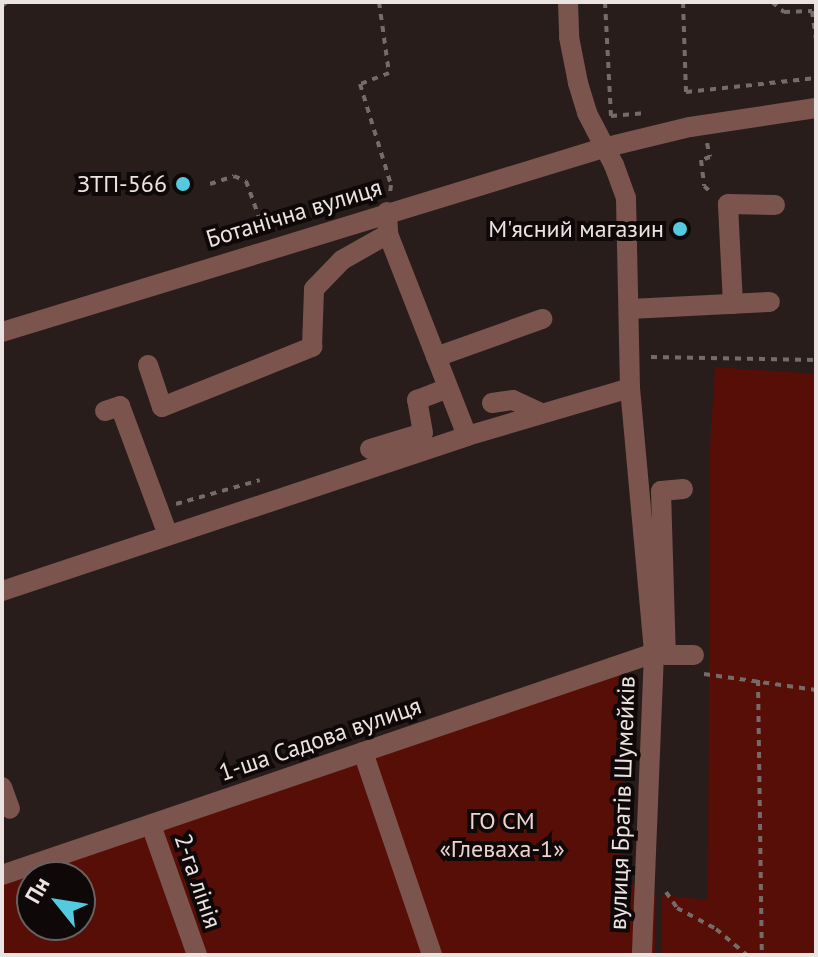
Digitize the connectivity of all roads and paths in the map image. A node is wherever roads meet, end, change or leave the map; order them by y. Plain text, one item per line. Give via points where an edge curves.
1 (379, 2) edge
2 (568, 2) edge
3 (605, 2) edge
4 (683, 2) edge
5 (772, 2) edge
6 (816, 40) edge
7 (816, 78) edge
8 (816, 108) edge
9 (657, 112) dead end
10 (706, 137) dead end
11 (603, 148) junction
12 (210, 184) dead end
13 (714, 194) dead end
14 (775, 205) dead end
15 (387, 212) junction
16 (388, 234) junction
17 (270, 248) junction
18 (770, 302) dead end
19 (733, 304) junction
20 (630, 309) junction
21 (542, 319) dead end
22 (2, 332) edge
23 (630, 352) junction
24 (436, 357) junction
25 (816, 360) edge
26 (148, 365) dead end
27 (448, 388) junction
28 (630, 388) junction
29 (492, 403) dead end
30 (105, 411) dead end
31 (541, 413) junction
32 (467, 436) junction
33 (370, 449) dead end
34 (398, 450) junction
35 (683, 489) dead end
36 (661, 491) junction
37 (640, 493) junction
38 (168, 535) junction
39 (656, 580) junction
40 (2, 591) edge
41 (658, 645) junction
42 (694, 655) dead end
43 (816, 690) edge
44 (363, 752) junction
45 (2, 787) edge
46 (10, 809) dead end
47 (151, 825) junction
48 (2, 875) edge
49 (645, 887) junction
50 (197, 955) edge
51 (432, 955) edge
52 (642, 955) edge
53 (747, 955) edge
54 (762, 955) edge

1 - 15 path via 389,73 360,84 391,185
2 - 11 street via 578,83
3 - 9 path via 611,116
4 - 7 path via 686,92
5 - 6 path via 784,12 812,11
8 - 11 street, Ботанічна вулиця via 690,127
10 - 13 path via 710,157 701,160 704,186
11 - 15 street, Ботанічна вулиця
11 - 20 street via 626,198
12 - 17 path via 234,176 246,181
14 - 19 street via 728,204
15 - 16 street
15 - 17 street, Ботанічна вулиця
16 - 24 street
16 - 26 street via 342,260 314,289 312,347 162,407
17 - 22 street, Ботанічна вулиця
18 - 19 street
19 - 20 street
20 - 23 street
21 - 24 street
23 - 25 path via 644,357
23 - 28 street
24 - 27 street
27 - 32 street
27 - 34 street via 417,400 423,433
28 - 31 street
28 - 37 street
29 - 31 street via 513,400
30 - 38 street via 120,406
31 - 32 street
32 - 34 street
33 - 34 street
34 - 38 street
35 - 36 street
36 - 37 street
36 - 39 street
37 - 39 street
38 - 40 street
39 - 41 street
41 - 42 street via 666,655
41 - 44 street, 1-ша Садова вулиця
41 - 49 street, вулиця Братів Шумейків
43 - 54 path via 758,680
44 - 47 street, 1-ша Садова вулиця
44 - 51 street
45 - 46 street
47 - 48 street, 1-ша Садова вулиця
47 - 50 street, 2-га лінія
49 - 52 street, вулиця Братів Шумейків
49 - 53 path via 665,889 677,908 716,929

